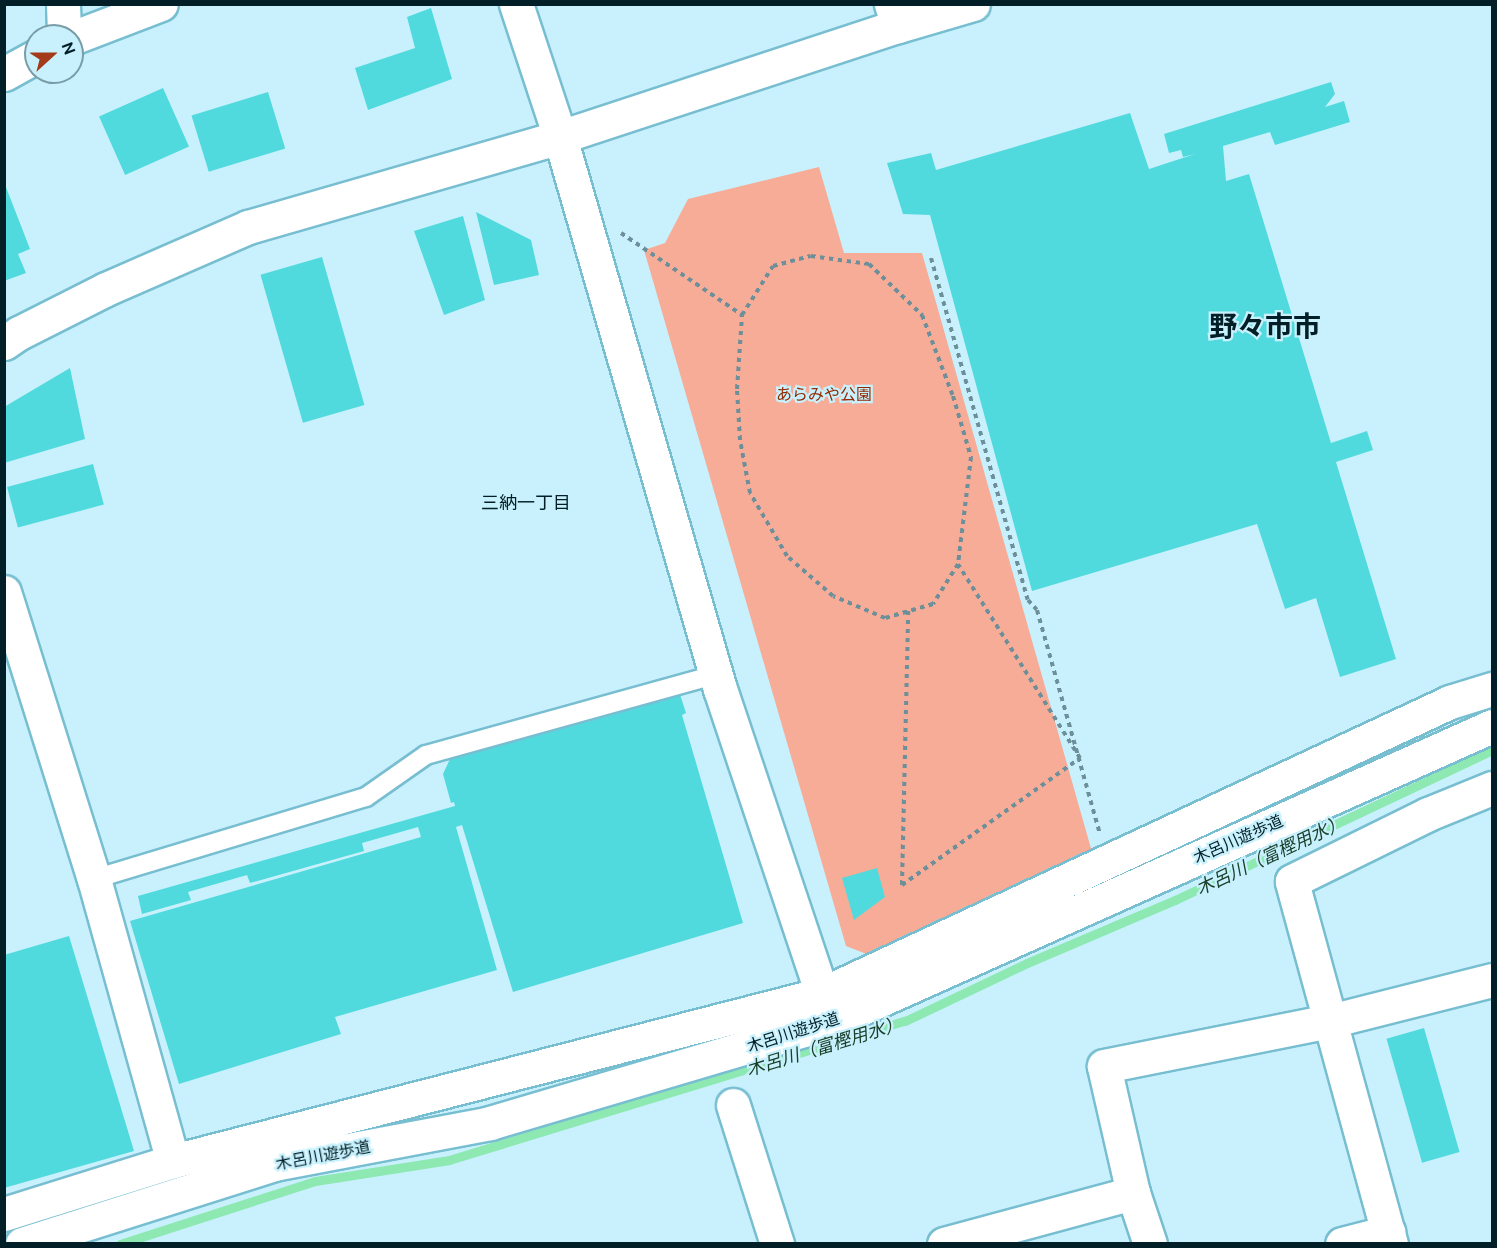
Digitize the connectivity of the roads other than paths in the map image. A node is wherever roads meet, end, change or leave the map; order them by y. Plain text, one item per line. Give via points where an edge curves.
1 (63, 4) edge
2 (161, 4) edge
3 (516, 4) edge
4 (973, 4) edge
5 (894, 15) edge
6 (64, 24) edge
7 (84, 33) edge
8 (24, 63) edge
9 (4, 74) edge
10 (560, 137) junction
11 (4, 344) edge
12 (4, 592) edge
13 (716, 675) junction
14 (1492, 689) edge
15 (1492, 726) edge
16 (1492, 788) edge
17 (94, 879) junction
18 (1492, 980) edge
19 (822, 994) junction
20 (1330, 1022) junction
21 (733, 1105) dead end
22 (173, 1161) junction
23 (1133, 1193) junction
24 (4, 1214) edge
25 (1389, 1238) edge
26 (22, 1244) edge
27 (777, 1244) edge
28 (944, 1244) edge
29 (1150, 1244) edge
30 (1342, 1244) edge

1 - 6 street
2 - 7 street
3 - 10 street
4 - 5 street
5 - 10 street
8 - 9 street
10 - 11 street via 248,227 106,288
10 - 13 street
12 - 17 street
13 - 17 lane via 426,756 366,797
13 - 19 street
14 - 19 street via 1450,702
15 - 26 street, 木呂川遊歩道 via 831,1022 490,1124 274,1164
16 - 20 street via 1428,814 1292,881
17 - 22 street
18 - 20 street
19 - 22 street
20 - 23 street via 1104,1066
20 - 25 street
21 - 27 street
22 - 24 street
23 - 28 street
23 - 29 street
25 - 30 street

